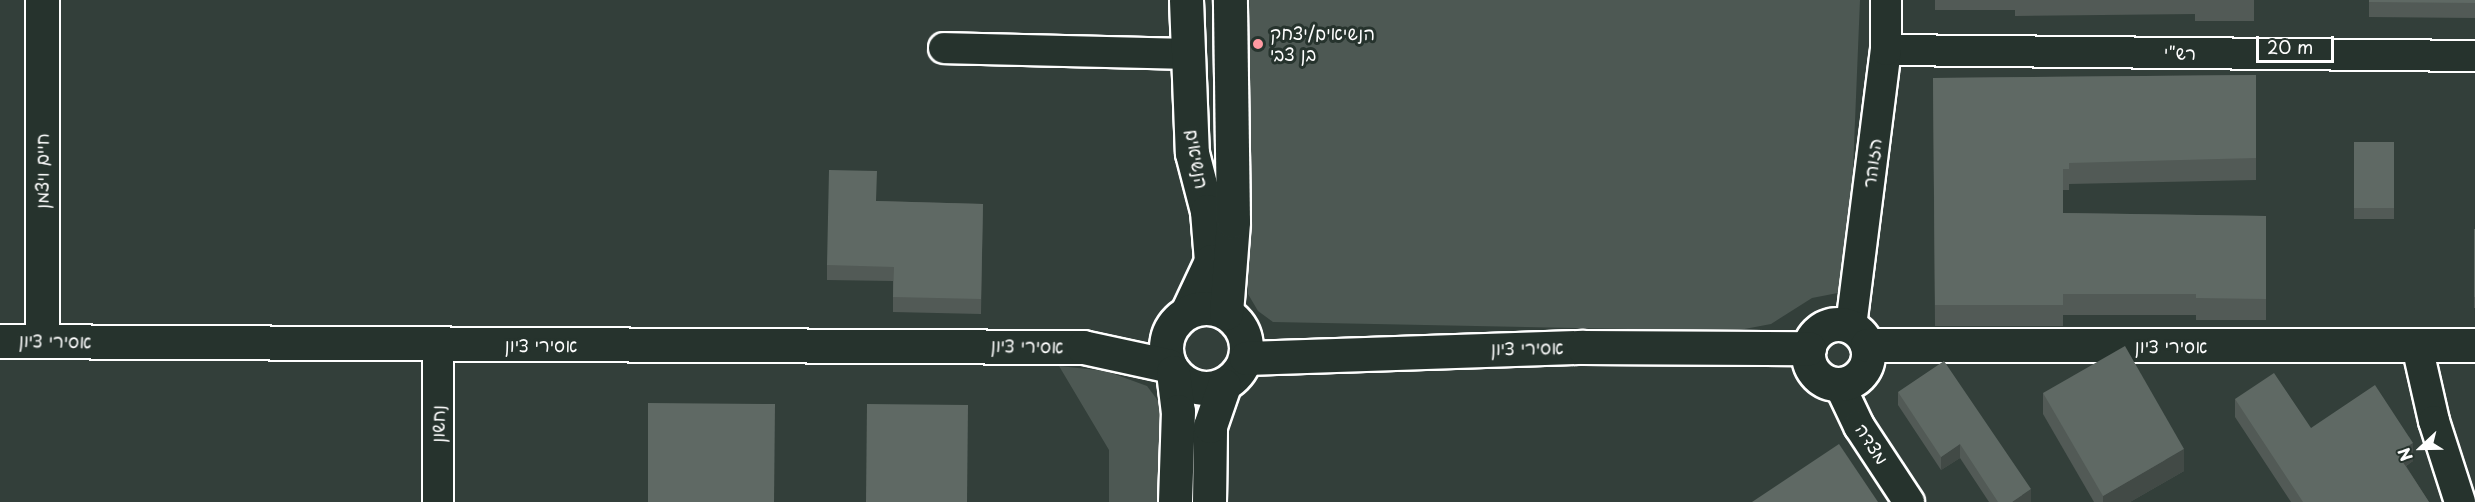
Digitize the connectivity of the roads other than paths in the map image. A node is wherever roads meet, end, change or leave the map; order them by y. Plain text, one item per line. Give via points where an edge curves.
1 (42, 0) edge
2 (1186, 0) edge
3 (1230, 0) edge
4 (1886, 0) edge
5 (944, 48) dead end
6 (1886, 50) junction
7 (1185, 54) junction
8 (2475, 56) edge
9 (1226, 313) junction
10 (1181, 317) junction
11 (1859, 336) junction
12 (0, 341) edge
13 (42, 341) junction
14 (2475, 345) edge
15 (438, 346) junction
16 (2417, 346) junction
17 (1083, 347) junction
18 (1809, 348) junction
19 (1246, 358) junction
20 (1172, 369) junction
21 (1839, 384) junction
22 (1224, 385) junction
23 (438, 502) edge
24 (1174, 502) edge
25 (1209, 502) edge
26 (1909, 502) edge
27 (2460, 502) edge

1 - 13 street, חיים ויצמן
2 - 7 street, הנשיאים
3 - 9 street, הנשיאים via 1233,220
4 - 6 street, הזוהר
5 - 7 street
6 - 8 street, רש"י
6 - 11 street, הזוהר
7 - 10 street, הנשיאים via 1192,153 1207,211 1211,261
9 - 10 street via 1213,308
9 - 19 street via 1243,332
10 - 17 street, אסירי ציון via 1134,337
10 - 20 street via 1166,342
11 - 16 street, אסירי ציון
11 - 18 street via 1841,324 1820,330
11 - 21 street via 1866,367 1859,375
12 - 13 street, אסירי ציון
13 - 15 street, אסירי ציון
14 - 16 street, אסירי ציון
15 - 17 street, אסירי ציון via 834,343
15 - 23 street, נחשון
16 - 27 street via 2434,421
17 - 20 street, אסירי ציון
18 - 19 street, אסירי ציון via 1583,347
18 - 21 street via 1813,369 1829,382
19 - 22 street
20 - 22 street via 1191,386
20 - 24 street via 1178,411
21 - 26 street, מצדה via 1859,426
22 - 25 street via 1210,426

